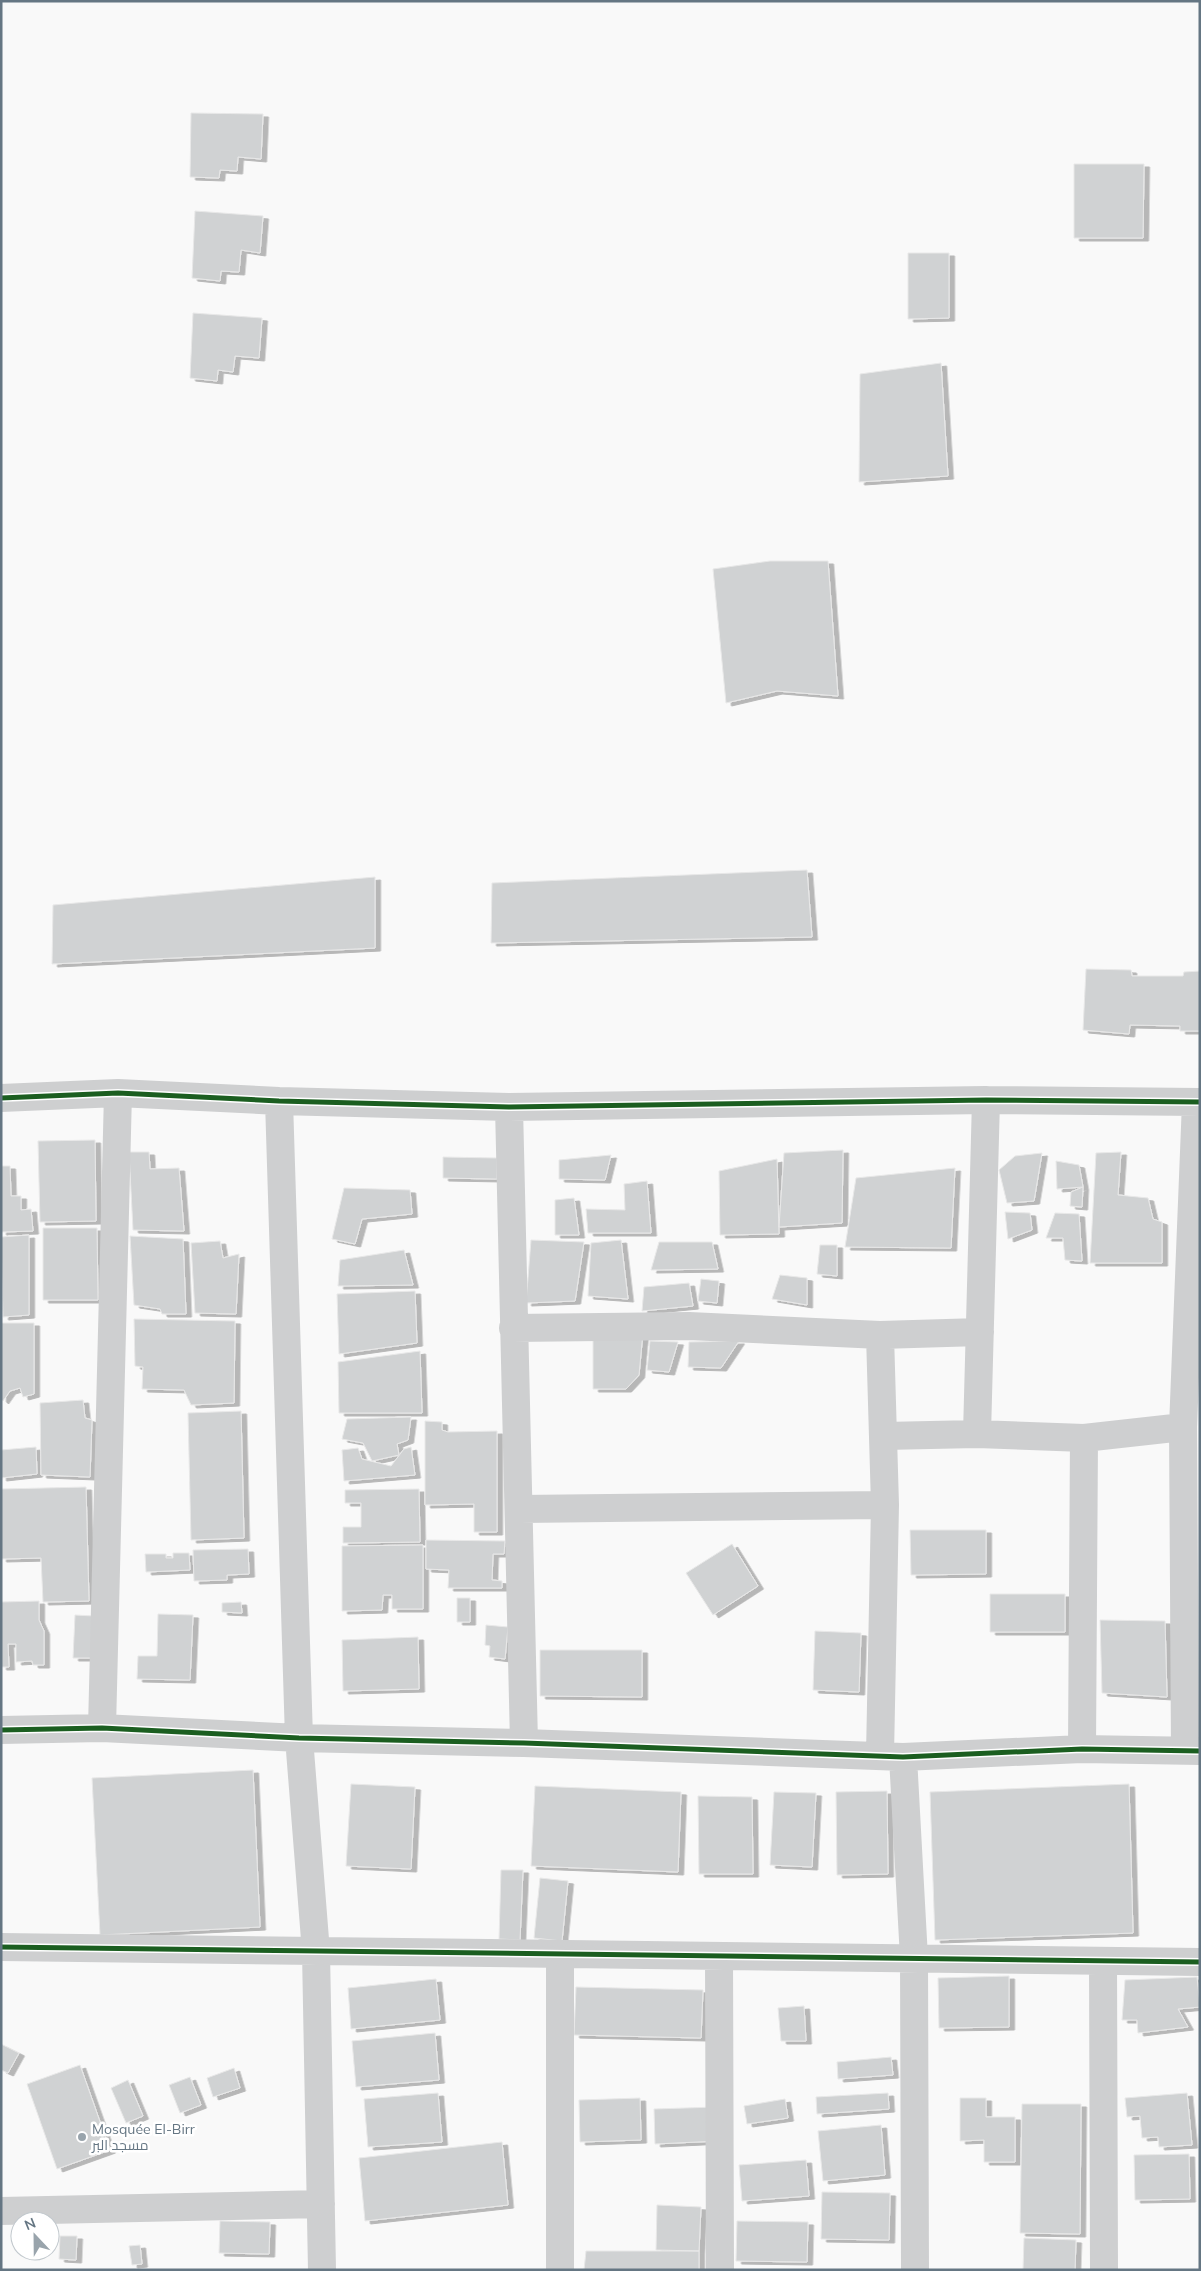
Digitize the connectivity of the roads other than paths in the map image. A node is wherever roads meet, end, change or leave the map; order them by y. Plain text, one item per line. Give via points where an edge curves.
1 (118, 1093) junction
2 (1, 1098) edge
3 (986, 1100) junction
4 (279, 1102) junction
5 (1198, 1102) edge
6 (509, 1107) junction
7 (513, 1328) junction
8 (980, 1332) junction
9 (880, 1335) junction
10 (1193, 1344) edge
11 (1183, 1427) junction
12 (977, 1434) junction
13 (884, 1436) junction
14 (1084, 1438) junction
15 (885, 1505) junction
16 (520, 1509) junction
17 (1192, 1528) edge
18 (102, 1728) junction
19 (1, 1730) edge
20 (299, 1738) junction
21 (524, 1743) junction
22 (1082, 1749) junction
23 (1193, 1750) edge
24 (891, 1756) junction
25 (1, 1947) edge
26 (316, 1952) junction
27 (560, 1954) junction
28 (719, 1956) junction
29 (914, 1958) junction
30 (1102, 1961) junction
31 (1200, 1962) edge
32 (320, 2204) junction
33 (1, 2211) edge
34 (322, 2270) edge
35 (560, 2270) edge
36 (720, 2270) edge
37 (915, 2270) edge
38 (1104, 2270) edge

1 - 2 street
1 - 4 street
1 - 18 street
3 - 5 street
3 - 6 street
3 - 8 street
4 - 6 street
4 - 20 street
5 - 10 street
6 - 7 street
7 - 9 street via 689,1326
7 - 16 street
8 - 9 street
8 - 12 street
9 - 13 street
10 - 11 street
11 - 14 street
11 - 17 street
12 - 13 street
12 - 14 street
13 - 15 street
14 - 22 street
15 - 16 street
15 - 24 street
16 - 21 street
17 - 23 street
18 - 19 street
18 - 20 street
20 - 21 street
20 - 26 street
21 - 24 street
22 - 23 street
22 - 24 street
24 - 29 street
25 - 26 street
26 - 27 street
26 - 32 street
27 - 28 street
27 - 35 street
28 - 29 street
28 - 36 street
29 - 30 street
29 - 37 street
30 - 31 street
30 - 38 street
32 - 33 street
32 - 34 street

